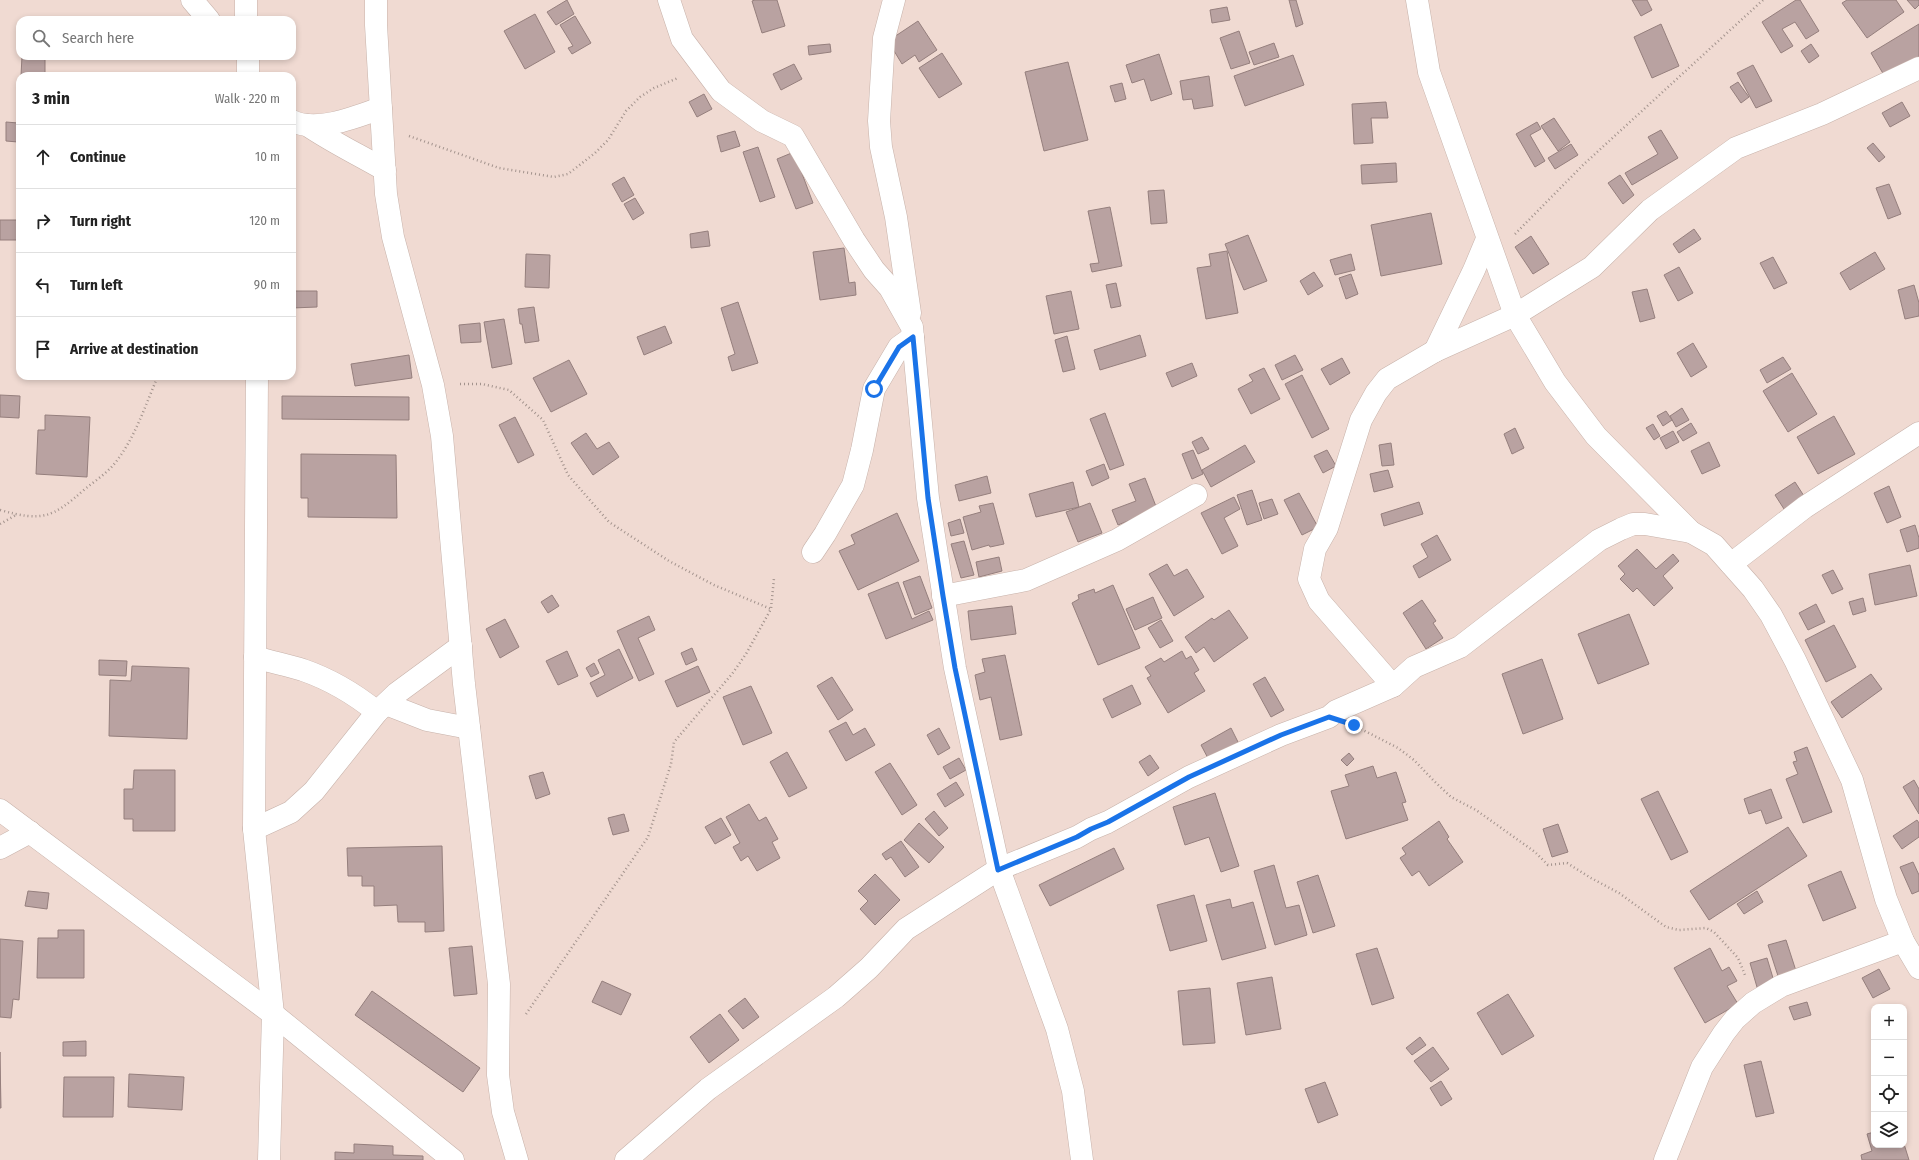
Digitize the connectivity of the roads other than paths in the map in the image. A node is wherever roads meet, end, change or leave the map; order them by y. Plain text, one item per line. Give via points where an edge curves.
1 (192, 0) edge
2 (246, 0) edge
3 (376, 0) edge
4 (669, 0) edge
5 (894, 0) edge
6 (1417, 0) edge
7 (206, 16) edge
8 (246, 16) edge
9 (1919, 68) edge
10 (382, 116) junction
11 (300, 123) edge
12 (385, 170) junction
13 (1490, 248) junction
14 (1514, 315) junction
15 (912, 332) junction
16 (1435, 351) junction
17 (257, 380) edge
18 (1919, 433) edge
19 (1196, 495) dead end
20 (1691, 532) junction
21 (813, 552) dead end
22 (1731, 564) junction
23 (943, 596) junction
24 (461, 646) junction
25 (255, 658) junction
26 (1393, 686) junction
27 (382, 708) junction
28 (469, 728) junction
29 (0, 810) edge
30 (254, 829) junction
31 (30, 832) junction
32 (0, 848) edge
33 (998, 870) junction
34 (1903, 941) junction
35 (1919, 968) edge
36 (272, 1014) junction
37 (269, 1160) edge
38 (453, 1160) edge
39 (517, 1160) edge
40 (626, 1160) edge
41 (1082, 1160) edge
42 (1665, 1160) edge

1 - 7 street
2 - 8 street
3 - 10 street
4 - 15 street via 682,39 721,91 762,121 793,136 854,240 890,288
5 - 15 street via 884,38 879,122 881,147 896,217
6 - 13 street via 1429,72
9 - 14 street via 1822,114 1736,148 1650,210 1592,267
10 - 11 street via 317,125
10 - 12 street
11 - 12 street
12 - 24 street via 393,237 433,385 442,436
13 - 14 street
13 - 16 street via 1474,270
14 - 16 street
14 - 20 street via 1555,382 1596,436
15 - 21 street via 899,347 874,389 852,485
15 - 23 street via 928,498
16 - 26 street via 1387,379 1372,399 1361,420 1327,528 1315,549 1309,579 1319,601
17 - 25 street
18 - 22 street via 1805,507
19 - 23 street via 1117,540 1026,580
20 - 22 street via 1714,545
20 - 26 street via 1633,524 1599,540 1460,647 1414,667
22 - 34 street via 1771,615 1852,780 1886,899
23 - 33 street via 955,668
24 - 27 street via 397,693
24 - 28 street
25 - 27 street via 303,670
25 - 30 street
26 - 33 street via 1336,711 1329,717 1281,735 1196,774 1077,837
27 - 28 street
27 - 30 street via 314,791 291,812
28 - 39 street via 499,984 498,1075 503,1112
29 - 31 street
30 - 36 street
31 - 32 street
31 - 36 street
33 - 40 street via 906,929 836,997 708,1089
33 - 41 street via 1057,1029 1073,1091
34 - 35 street
34 - 42 street via 1781,986 1753,1003 1735,1019 1702,1067
36 - 37 street
36 - 38 street

